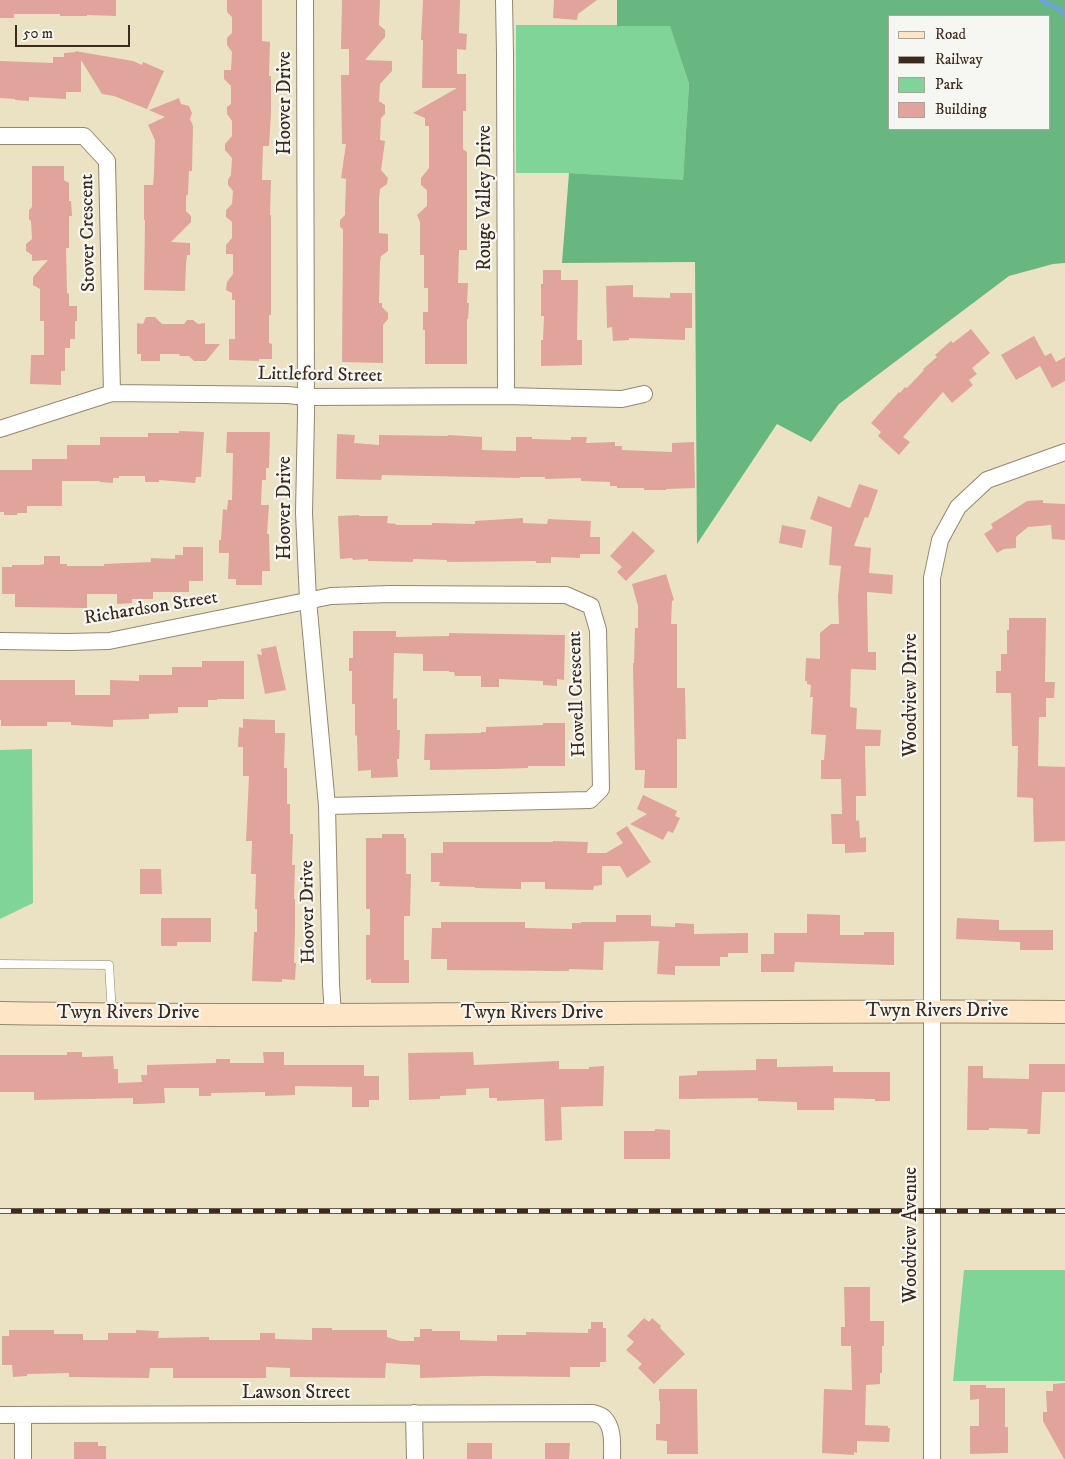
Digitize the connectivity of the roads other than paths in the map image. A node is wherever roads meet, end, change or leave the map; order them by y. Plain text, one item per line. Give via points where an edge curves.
1 (305, 0) edge
2 (504, 0) edge
3 (0, 136) edge
4 (112, 393) junction
5 (644, 394) dead end
6 (506, 396) junction
7 (306, 397) junction
8 (0, 429) edge
9 (1065, 452) edge
10 (308, 600) junction
11 (0, 641) edge
12 (327, 806) junction
13 (0, 964) edge
14 (931, 1011) junction
15 (1065, 1012) edge
16 (0, 1013) edge
17 (112, 1015) junction
18 (333, 1015) junction
19 (414, 1414) junction
20 (0, 1415) edge
21 (23, 1415) junction
22 (23, 1459) edge
23 (415, 1459) edge
24 (612, 1459) edge
25 (932, 1459) edge

1 - 7 street, Hoover Drive
2 - 6 street, Rouge Valley Drive
3 - 4 street, Stover Crescent via 84,136 107,161
4 - 7 street, Littleford Street
4 - 8 street, Littleford Street
5 - 6 street, Littleford Street via 622,399
6 - 7 street, Littleford Street
7 - 10 street, Hoover Drive via 304,513
9 - 14 street, Woodview Drive via 987,480 958,507 940,540 932,578
10 - 11 street, Richardson Street via 109,641
10 - 12 street, Hoover Drive
10 - 12 street, Howell Crescent via 390,594 566,595 591,606 598,630 601,789 590,800
12 - 18 street, Hoover Drive
13 - 17 lane via 109,965
14 - 15 street, Twyn Rivers Drive
14 - 18 street, Twyn Rivers Drive
14 - 25 street, Woodview Avenue
16 - 17 street, Twyn Rivers Drive
17 - 18 street, Twyn Rivers Drive
19 - 21 street, Lawson Street
19 - 23 street
19 - 24 street, Lawson Street via 593,1412 603,1416 609,1425
20 - 21 street, Lawson Street
21 - 22 street

